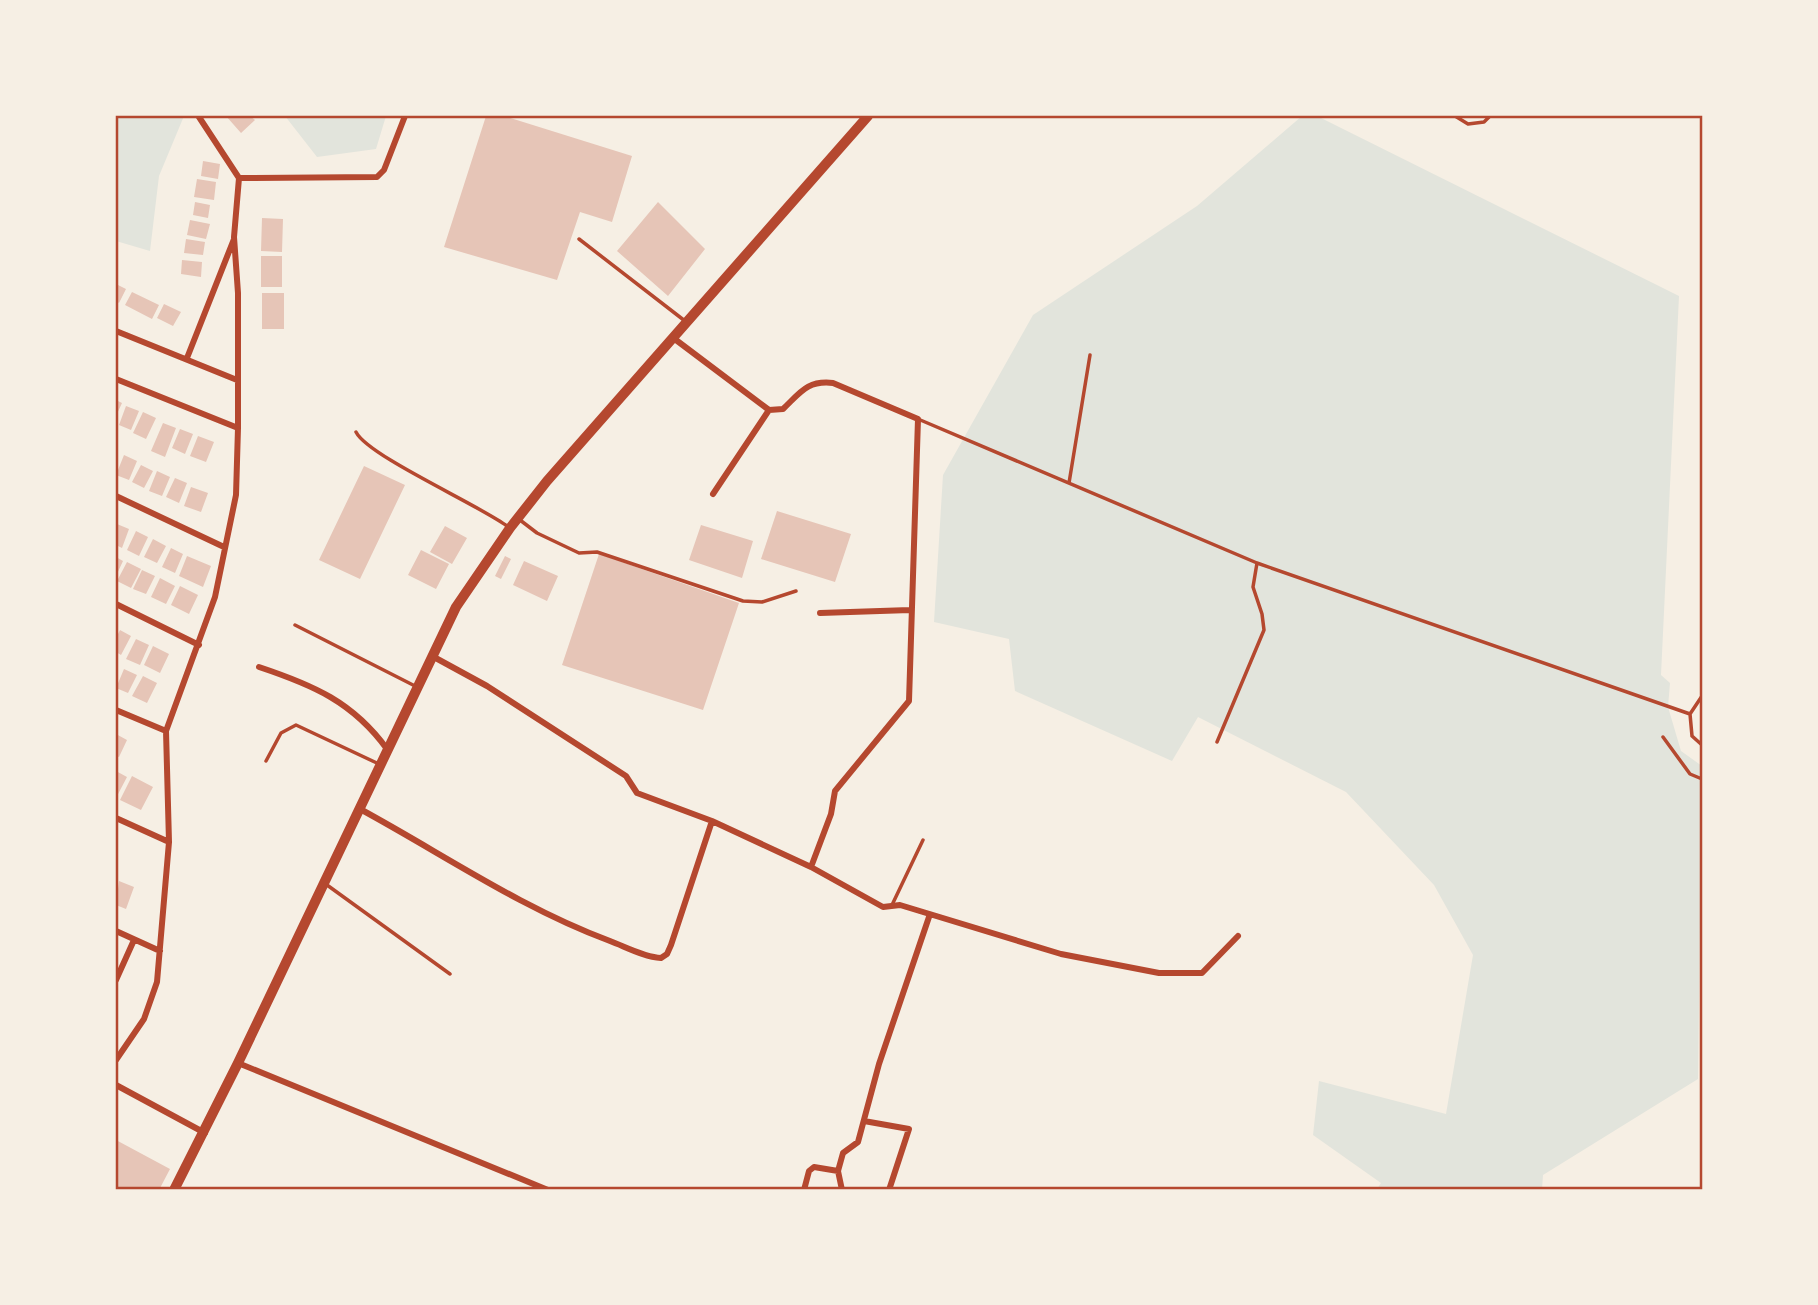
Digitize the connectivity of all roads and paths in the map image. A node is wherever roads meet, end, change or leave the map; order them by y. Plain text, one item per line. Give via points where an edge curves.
1 (405, 116) edge
2 (868, 116) edge
3 (1455, 116) edge
4 (1490, 116) edge
5 (199, 117) dead end
6 (239, 178) junction
7 (234, 237) junction
8 (579, 239) dead end
9 (685, 321) junction
10 (116, 331) edge
11 (673, 337) junction
12 (1090, 355) dead end
13 (187, 358) junction
14 (116, 379) edge
15 (237, 380) junction
16 (769, 410) junction
17 (918, 419) junction
18 (238, 428) junction
19 (356, 432) dead end
20 (1069, 483) junction
21 (713, 494) dead end
22 (116, 496) edge
23 (518, 518) junction
24 (510, 528) junction
25 (224, 547) junction
26 (1257, 563) junction
27 (796, 591) dead end
28 (116, 604) edge
29 (910, 610) junction
30 (820, 613) dead end
31 (295, 625) dead end
32 (199, 645) junction
33 (431, 656) junction
34 (259, 667) dead end
35 (416, 687) junction
36 (1703, 696) edge
37 (116, 710) edge
38 (1690, 714) junction
39 (166, 731) junction
40 (1663, 737) dead end
41 (1217, 742) dead end
42 (1703, 745) edge
43 (387, 749) junction
44 (266, 761) dead end
45 (380, 765) junction
46 (1703, 779) edge
47 (360, 809) junction
48 (116, 818) edge
49 (712, 821) junction
50 (923, 840) dead end
51 (169, 842) junction
52 (811, 867) junction
53 (325, 884) junction
54 (891, 907) junction
55 (930, 914) junction
56 (116, 932) edge
57 (1238, 936) dead end
58 (134, 940) junction
59 (160, 951) junction
60 (450, 974) dead end
61 (116, 981) edge
62 (116, 1060) edge
63 (238, 1063) junction
64 (116, 1085) edge
65 (864, 1121) junction
66 (205, 1133) junction
67 (838, 1171) junction
68 (530, 1182) junction
69 (174, 1189) edge
70 (527, 1189) edge
71 (548, 1189) edge
72 (804, 1189) edge
73 (842, 1189) edge
74 (889, 1189) edge

1 - 6 street via 377,177
2 - 9 main road
3 - 4 lane via 1468,124 1484,122
5 - 6 street
6 - 7 street
7 - 13 street
7 - 15 street
8 - 9 lane
9 - 11 main road
10 - 13 street
11 - 16 street
11 - 23 main road
12 - 20 lane
13 - 15 street
14 - 18 street
15 - 18 street
16 - 17 street via 783,409 805,386 820,382
16 - 21 street
17 - 20 lane
17 - 29 street
18 - 25 street via 236,495
19 - 24 lane via 370,449
20 - 26 lane
22 - 25 street
23 - 24 main road
23 - 27 lane via 537,533 579,553 597,552 743,601 762,602
24 - 33 main road via 456,607
25 - 32 street via 215,597
26 - 38 lane
26 - 41 lane via 1253,587 1264,630
28 - 32 street
29 - 30 street
29 - 52 street via 909,701 835,791
31 - 35 lane
32 - 39 street
33 - 35 main road
33 - 49 street via 487,686 626,776 637,793
34 - 43 street via 344,704
35 - 43 main road
36 - 38 lane
37 - 39 street
38 - 42 lane via 1692,736
39 - 51 street
40 - 46 lane via 1690,774
43 - 45 main road
44 - 45 lane via 281,733 296,725
45 - 47 main road
47 - 49 street via 506,895 653,957 667,954
47 - 53 main road
48 - 51 street
49 - 52 street
50 - 54 lane
51 - 59 street
52 - 54 street via 846,889
53 - 60 lane
53 - 63 main road
54 - 55 street via 897,904
55 - 57 street via 1061,954 1180,975 1202,973
55 - 65 street
56 - 58 street
58 - 59 street
58 - 61 street
59 - 62 street via 145,1020
63 - 66 main road
63 - 68 street
64 - 66 street
65 - 67 street via 858,1142 843,1153
65 - 74 street via 909,1129
66 - 69 main road
67 - 72 street via 814,1167
67 - 73 street
68 - 70 street
68 - 71 street

